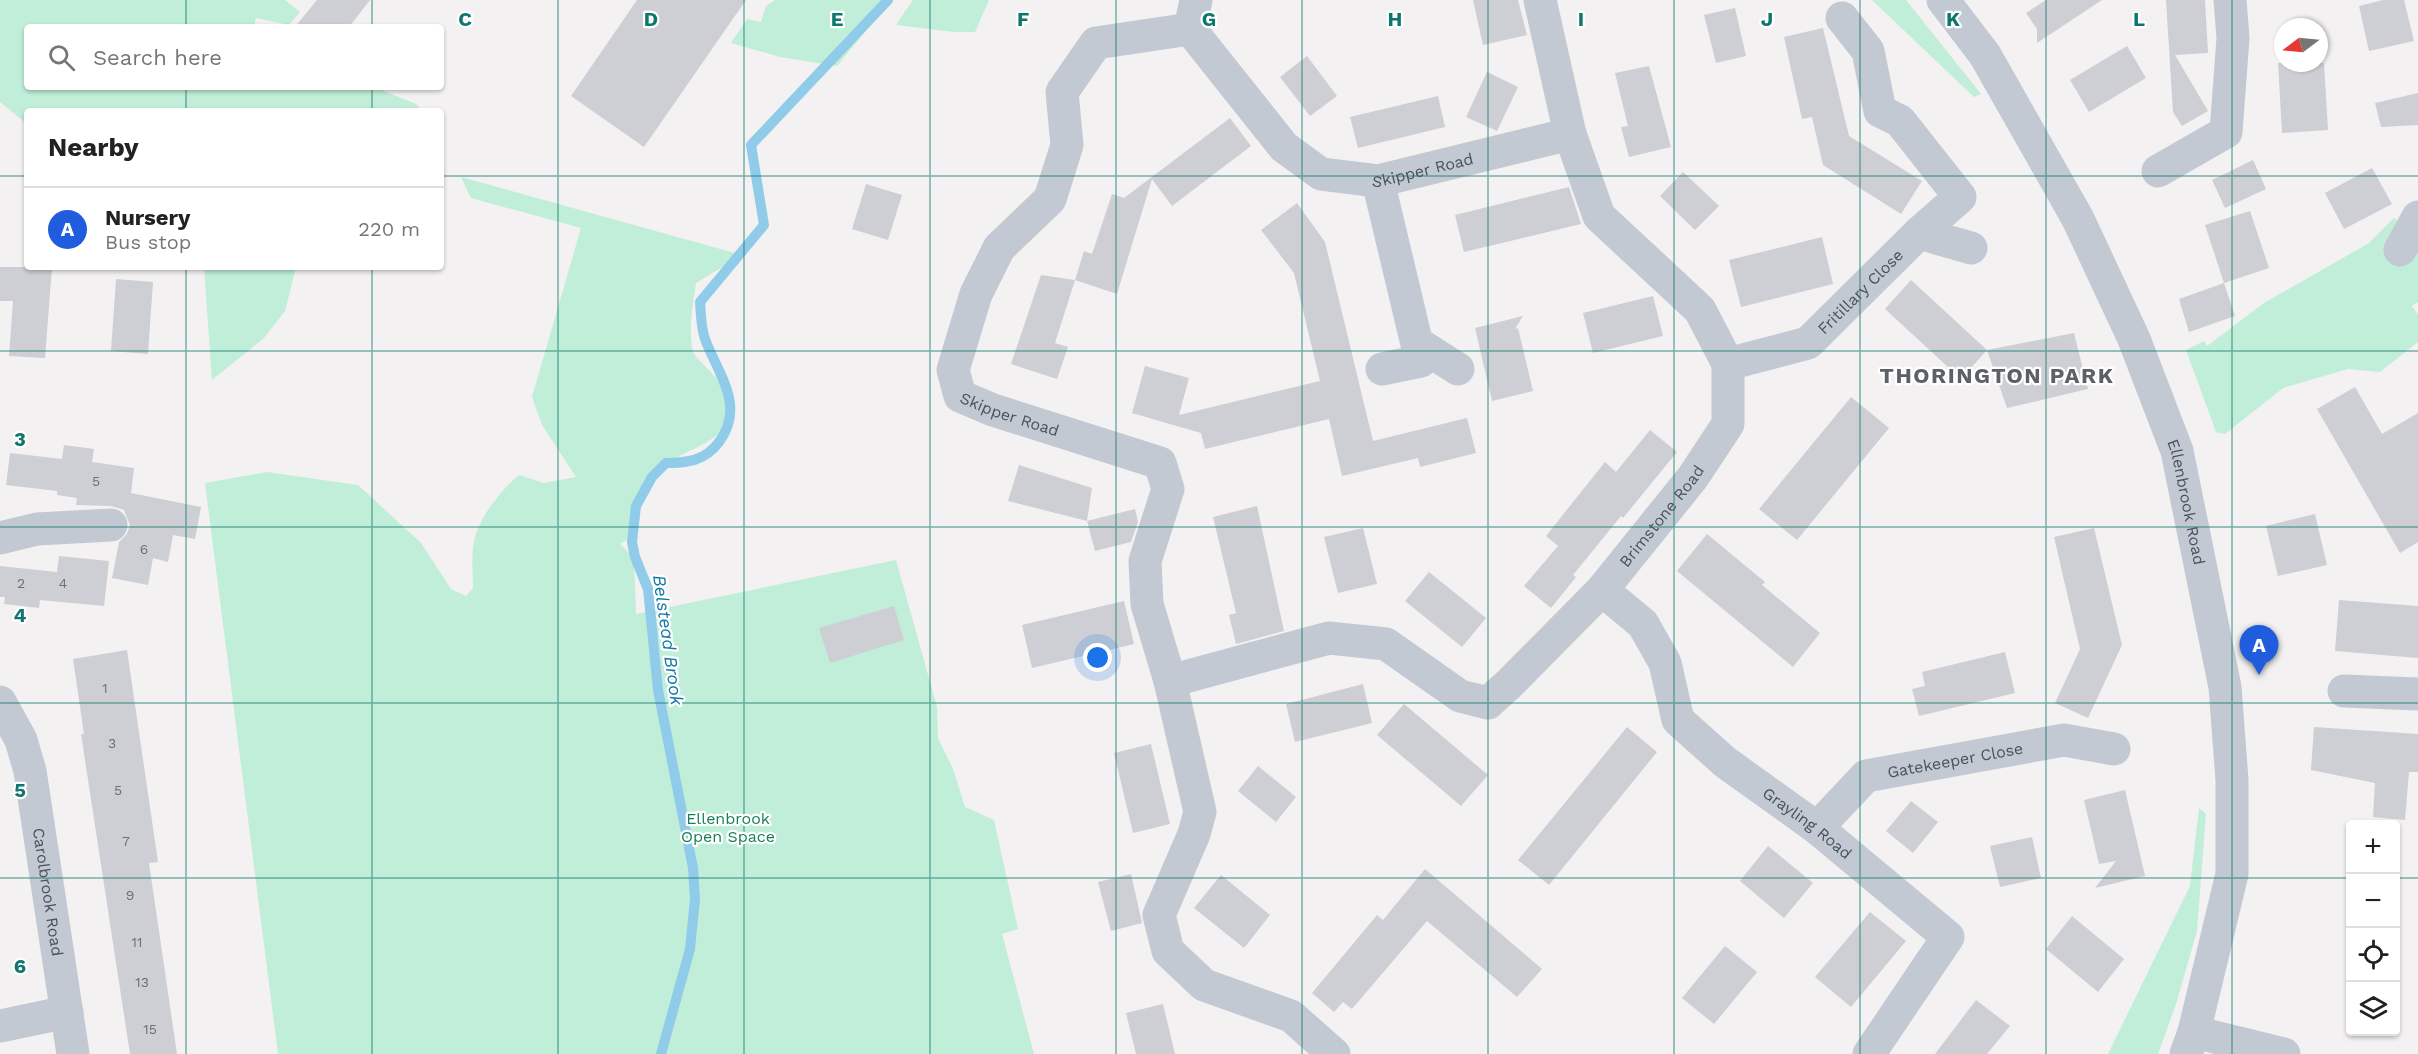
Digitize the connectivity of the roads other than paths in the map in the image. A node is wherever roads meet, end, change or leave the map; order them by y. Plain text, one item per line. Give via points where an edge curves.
1 (1540, 0) edge
2 (1943, 0) edge
3 (2230, 0) edge
4 (1193, 14) edge
5 (1842, 18) dead end
6 (1570, 134) junction
7 (2158, 171) dead end
8 (1378, 181) junction
9 (2418, 217) edge
10 (1919, 233) junction
11 (1971, 248) dead end
12 (2400, 250) dead end
13 (1417, 344) junction
14 (1728, 364) junction
15 (1382, 369) dead end
16 (1458, 369) dead end
17 (111, 525) dead end
18 (0, 538) edge
19 (1602, 590) junction
20 (1170, 681) junction
21 (2344, 691) dead end
22 (2418, 694) edge
23 (0, 702) edge
24 (2114, 749) dead end
25 (1817, 828) junction
26 (67, 1012) junction
27 (0, 1026) edge
28 (2189, 1043) edge
29 (73, 1054) edge
30 (1334, 1054) edge
31 (1869, 1054) edge
32 (2284, 1054) edge

1 - 6 street, Brimstone Road
2 - 28 street, Ellenbrook Road via 1985,55 2078,219 2134,339 2177,451 2225,687 2232,780 2232,874
3 - 7 street via 2233,38 2226,132
4 - 8 street, Skipper Road via 1284,147 1321,174
4 - 20 street, Skipper Road via 1096,43 1062,92 1067,145 1050,199 999,248 976,294 953,370 960,396 1160,463 1168,489 1145,561 1147,604
5 - 10 street, Fritillary Close via 1869,51 1880,111 1900,121 1960,197
6 - 8 street, Skipper Road
6 - 14 street, Brimstone Road via 1599,216 1700,310
8 - 13 street
9 - 12 street
10 - 11 street
10 - 14 street, Fritillary Close via 1808,343
13 - 15 street via 1420,361
13 - 16 street
14 - 19 street, Brimstone Road via 1728,424 1694,477
17 - 18 street via 37,529
19 - 20 street, Brimstone Road via 1488,703 1460,696 1386,644 1329,638
19 - 25 street, Grayling Road via 1643,624 1665,663 1678,720 1725,762
20 - 30 street via 1200,812 1159,915 1168,951 1204,985 1292,1016
21 - 22 street
23 - 26 street, Carolbrook Road via 21,740 30,771
24 - 25 street, Gatekeeper Close via 2064,740 1866,776
25 - 31 street, Grayling Road via 1948,937
26 - 27 street
26 - 29 street, Carolbrook Road
28 - 32 street

